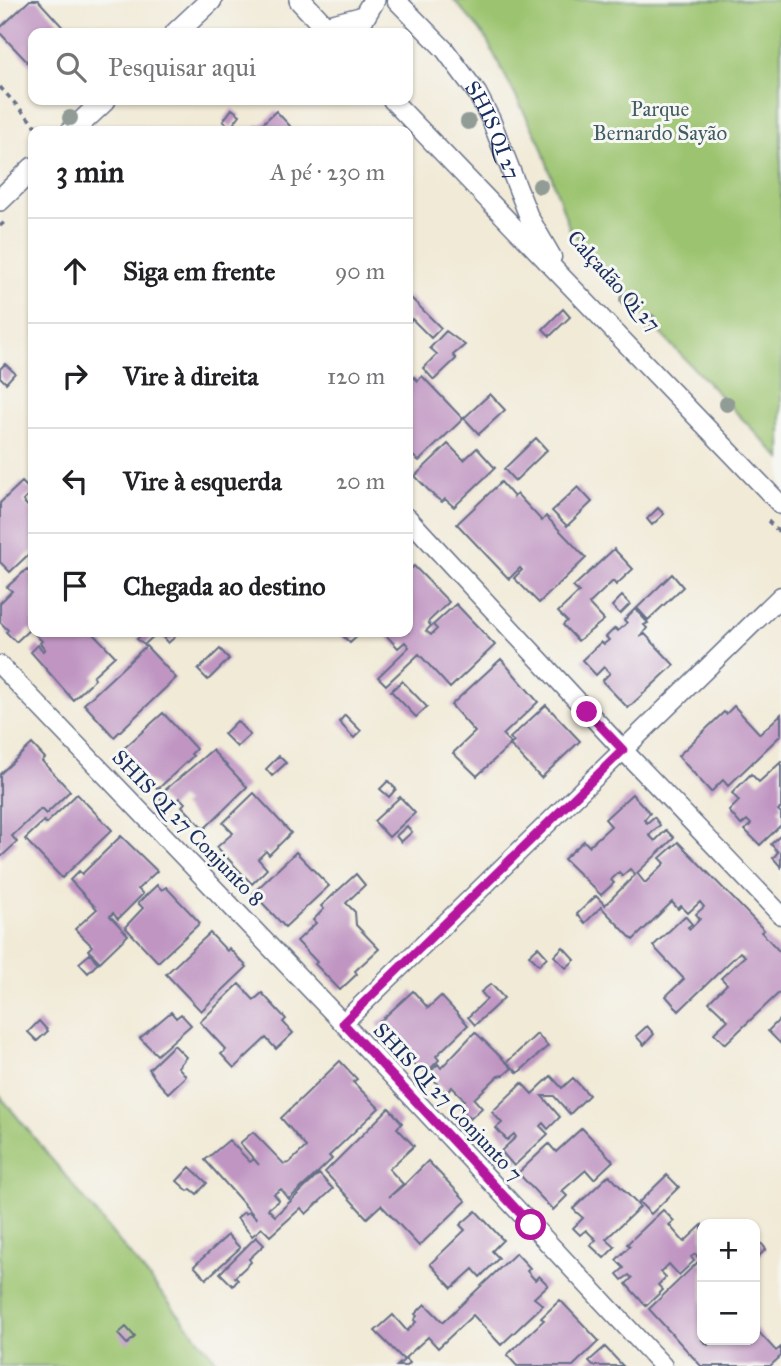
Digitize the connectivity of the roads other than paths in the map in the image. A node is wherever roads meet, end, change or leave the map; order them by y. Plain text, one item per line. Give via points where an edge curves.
1 (211, 0) edge
2 (300, 0) edge
3 (374, 0) edge
4 (396, 0) edge
5 (181, 28) edge
6 (326, 28) edge
7 (334, 28) edge
8 (101, 105) edge
9 (397, 105) edge
10 (77, 126) edge
11 (28, 173) edge
12 (0, 200) edge
13 (564, 278) junction
14 (781, 506) edge
15 (413, 523) edge
16 (781, 596) edge
17 (0, 665) edge
18 (623, 750) junction
19 (781, 915) edge
20 (343, 1023) junction
21 (663, 1366) edge

1 - 5 street
2 - 6 street
3 - 7 street via 364,17
4 - 13 street, SHIS QI 27 via 445,50 477,93 529,216
8 - 10 street
9 - 13 street, SHIS QI 27
11 - 12 street
13 - 14 street, SHIS QI 27
15 - 18 street
16 - 18 street
17 - 20 street, SHIS QI 27 Conjunto 8
18 - 19 street
18 - 20 street
20 - 21 street, SHIS QI 27 Conjunto 7

